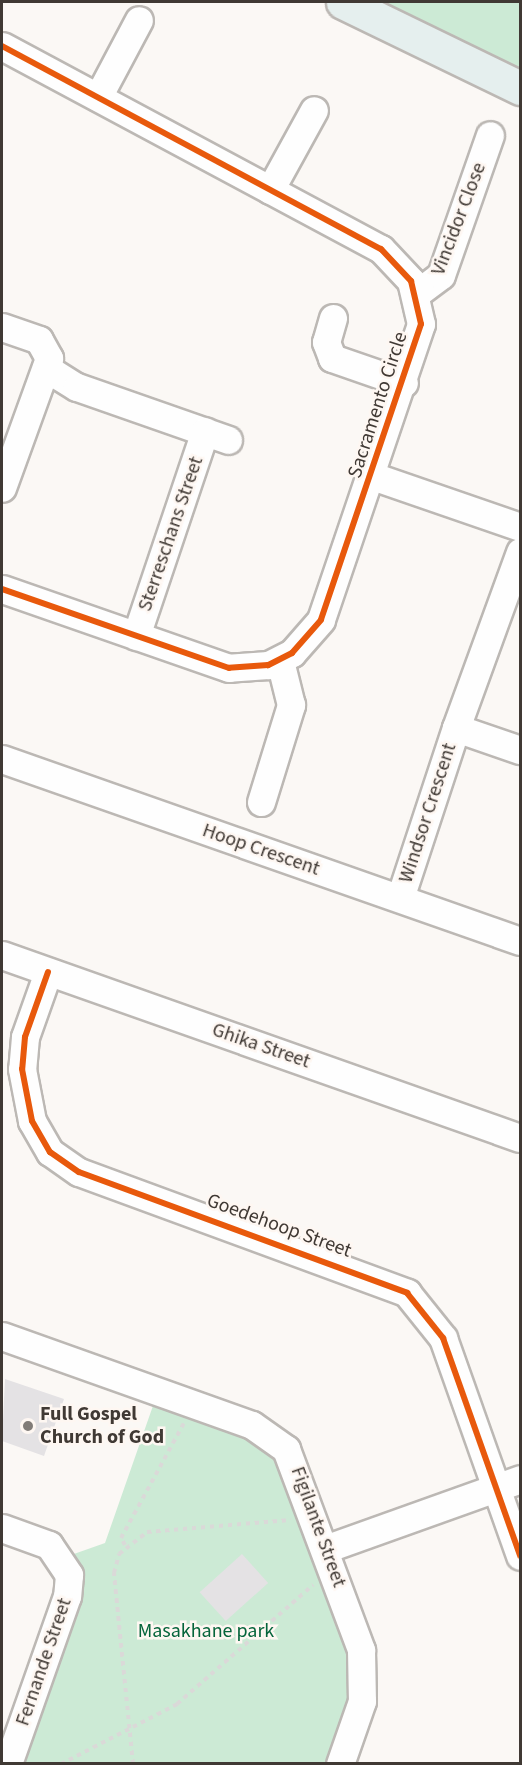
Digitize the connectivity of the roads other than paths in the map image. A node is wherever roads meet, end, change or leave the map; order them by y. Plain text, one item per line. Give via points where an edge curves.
1 (343, 2) edge
2 (139, 20) dead end
3 (2, 46) edge
4 (520, 87) edge
5 (98, 97) junction
6 (314, 110) dead end
7 (490, 135) dead end
8 (270, 190) junction
9 (416, 294) junction
10 (333, 318) dead end
11 (2, 327) edge
12 (46, 368) junction
13 (404, 383) junction
14 (372, 476) junction
15 (2, 488) edge
16 (520, 527) edge
17 (520, 552) edge
18 (2, 589) edge
19 (136, 636) junction
20 (280, 661) junction
21 (456, 728) junction
22 (520, 750) edge
23 (2, 759) edge
24 (261, 802) dead end
25 (400, 898) junction
26 (520, 941) edge
27 (2, 955) edge
28 (48, 972) junction
29 (520, 1138) edge
30 (2, 1336) edge
31 (508, 1484) edge
32 (2, 1528) edge
33 (520, 1556) edge
34 (329, 1559) junction
35 (8, 1764) edge
36 (340, 1764) edge

1 - 4 main road
2 - 5 street
3 - 5 street, Sacramento Circle
5 - 8 street, Sacramento Circle
6 - 8 street
7 - 9 street, Vincidor Close via 441,275
8 - 9 street, Sacramento Circle via 387,254
9 - 13 street, Sacramento Circle via 421,324
10 - 13 street via 326,342 332,358
11 - 12 street via 44,343 49,353
12 - 15 street
12 - 19 street, Sterreschans Street via 76,387 217,436
13 - 14 street, Sacramento Circle
14 - 16 street
14 - 20 street, Sacramento Circle via 321,620 304,644
17 - 21 street, Windsor Crescent
18 - 19 street, Sacramento Circle
19 - 20 street, Sacramento Circle via 230,668
20 - 24 street via 291,705
21 - 22 street, Windsor Crescent
21 - 25 street, Windsor Crescent
23 - 25 street, Hoop Crescent
25 - 26 street, Hoop Crescent
27 - 28 street, Ghika Street
28 - 29 street, Ghika Street
28 - 31 street, Goedehoop Street via 25,1037 22,1069 32,1121 50,1152 78,1172 407,1293 443,1338
30 - 34 street, Figilante Street via 262,1429 279,1441 297,1466
31 - 33 street, Goedehoop Street
31 - 34 street
32 - 35 street, Fernande Street via 49,1545 69,1575 68,1596
34 - 36 street, Figilante Street via 364,1667 360,1714

